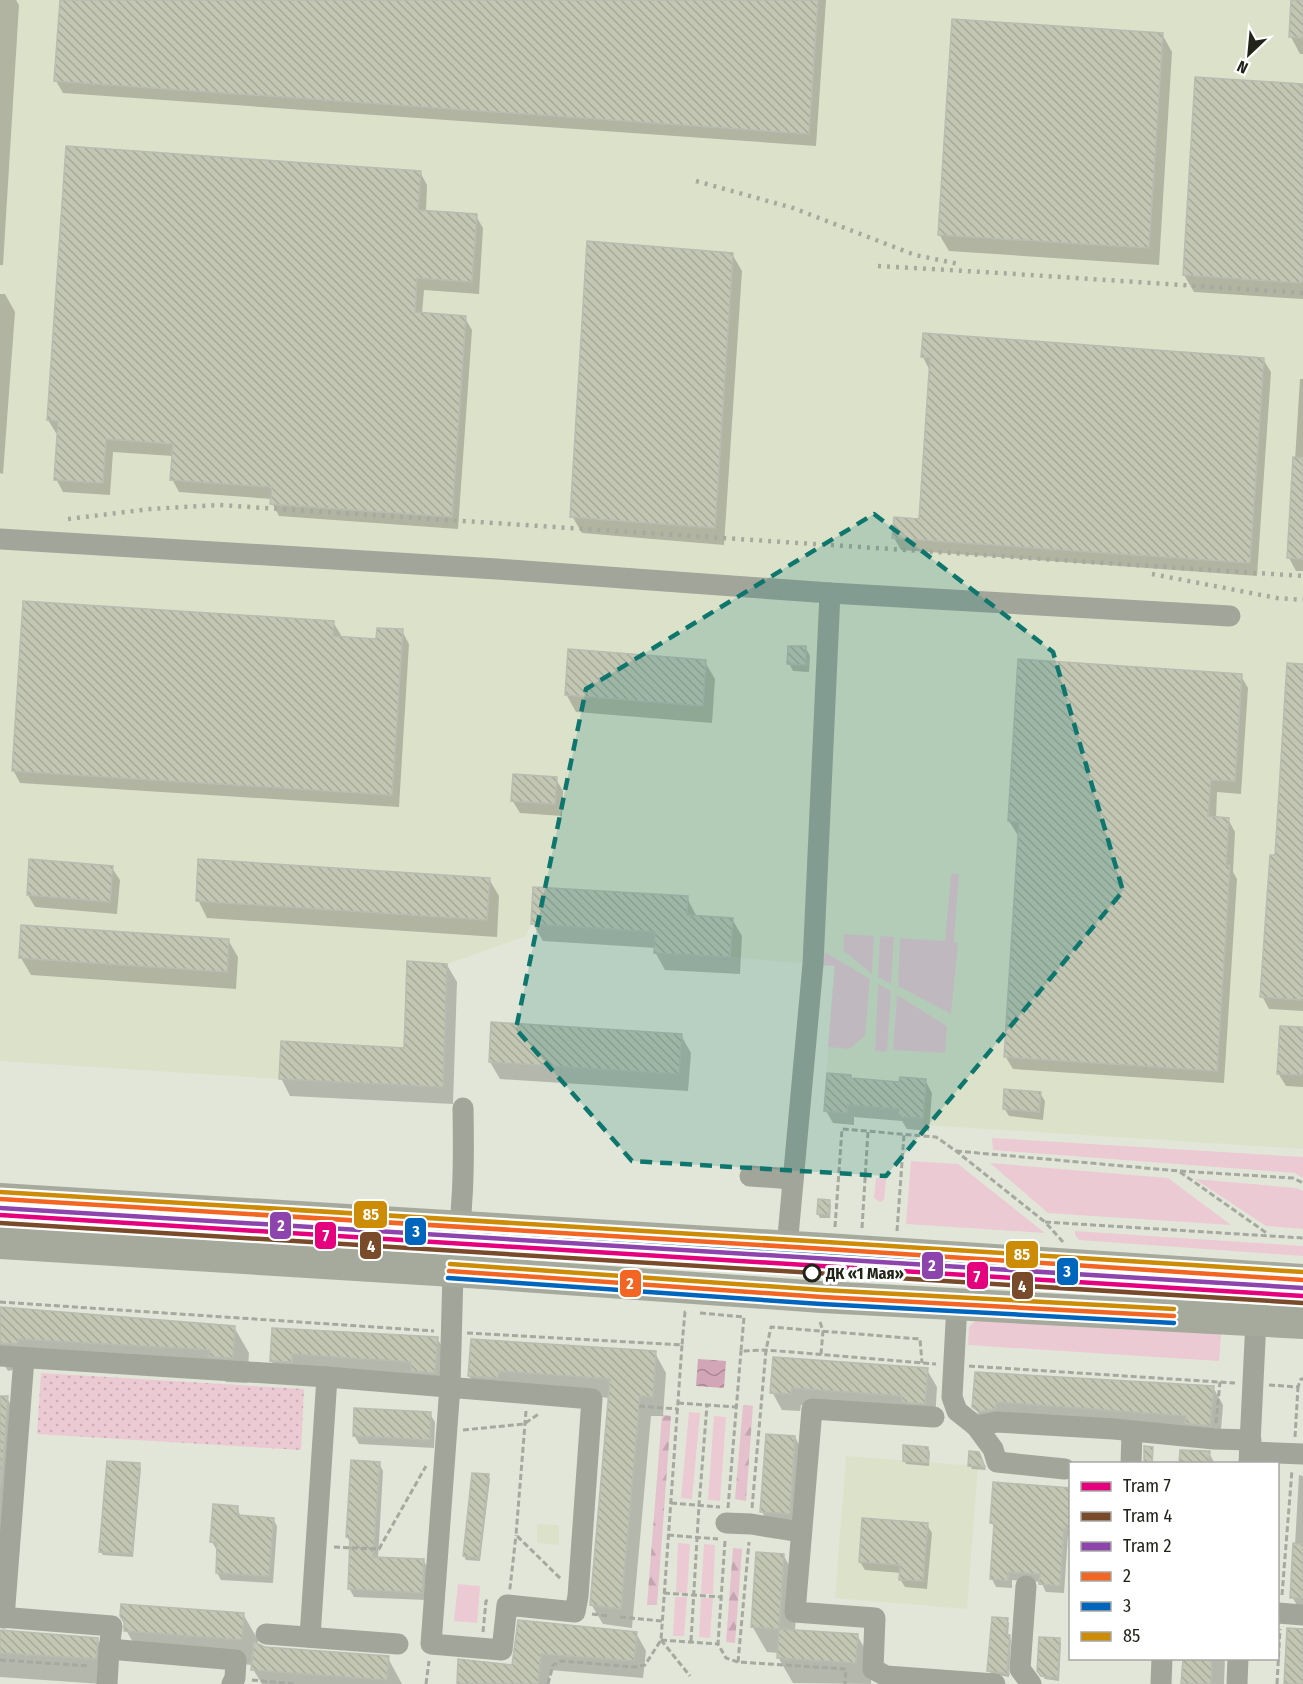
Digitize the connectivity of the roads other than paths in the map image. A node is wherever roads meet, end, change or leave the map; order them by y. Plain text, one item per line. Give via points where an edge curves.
1 (0, 539) edge
2 (830, 593) junction
3 (1230, 616) dead end
4 (464, 1108) dead end
5 (750, 1176) dead end
6 (793, 1179) junction
7 (0, 1199) edge
8 (459, 1227) junction
9 (0, 1243) edge
10 (787, 1247) junction
11 (453, 1271) junction
12 (1303, 1280) edge
13 (957, 1304) junction
14 (1256, 1320) junction
15 (1303, 1323) edge
16 (0, 1356) edge
17 (24, 1358) junction
18 (327, 1377) junction
19 (450, 1386) junction
20 (934, 1417) dead end
21 (976, 1426) junction
22 (1132, 1432) junction
23 (1250, 1452) edge
24 (1298, 1454) edge
25 (1131, 1462) edge
26 (1065, 1469) dead end
27 (726, 1523) road end
28 (801, 1532) junction
29 (1026, 1586) dead end
30 (1279, 1614) edge
31 (1303, 1615) edge
32 (2, 1617) edge
33 (266, 1634) dead end
34 (310, 1637) junction
35 (398, 1644) dead end
36 (109, 1649) junction
37 (1162, 1660) edge
38 (1238, 1660) edge
39 (107, 1684) edge
40 (232, 1684) edge
41 (995, 1684) edge
42 (1031, 1684) edge
43 (1161, 1684) edge
44 (1236, 1684) edge

1 - 2 street
2 - 3 street
2 - 6 street via 813,964
4 - 8 street
5 - 6 street
6 - 10 street
7 - 8 highway
8 - 10 highway
8 - 11 street
9 - 11 highway
10 - 12 highway
11 - 13 highway
11 - 19 street
13 - 14 highway
13 - 21 street via 952,1396 957,1411
14 - 15 highway
14 - 23 street
16 - 17 street
17 - 18 street
17 - 32 street
18 - 19 street
18 - 34 street
19 - 19 street via 431,1644 502,1650 507,1605 575,1612 592,1399
20 - 28 street via 812,1409
21 - 22 street via 997,1422
21 - 26 street via 993,1449 997,1462
22 - 23 street via 1214,1439
22 - 25 street
23 - 24 street
27 - 28 street
28 - 41 street via 795,1612 875,1618 873,1669 886,1676
29 - 42 street via 1020,1669
30 - 31 street
32 - 36 street via 112,1626
33 - 34 street
34 - 35 street
36 - 39 street
36 - 40 street via 236,1660
37 - 43 street
38 - 44 street

